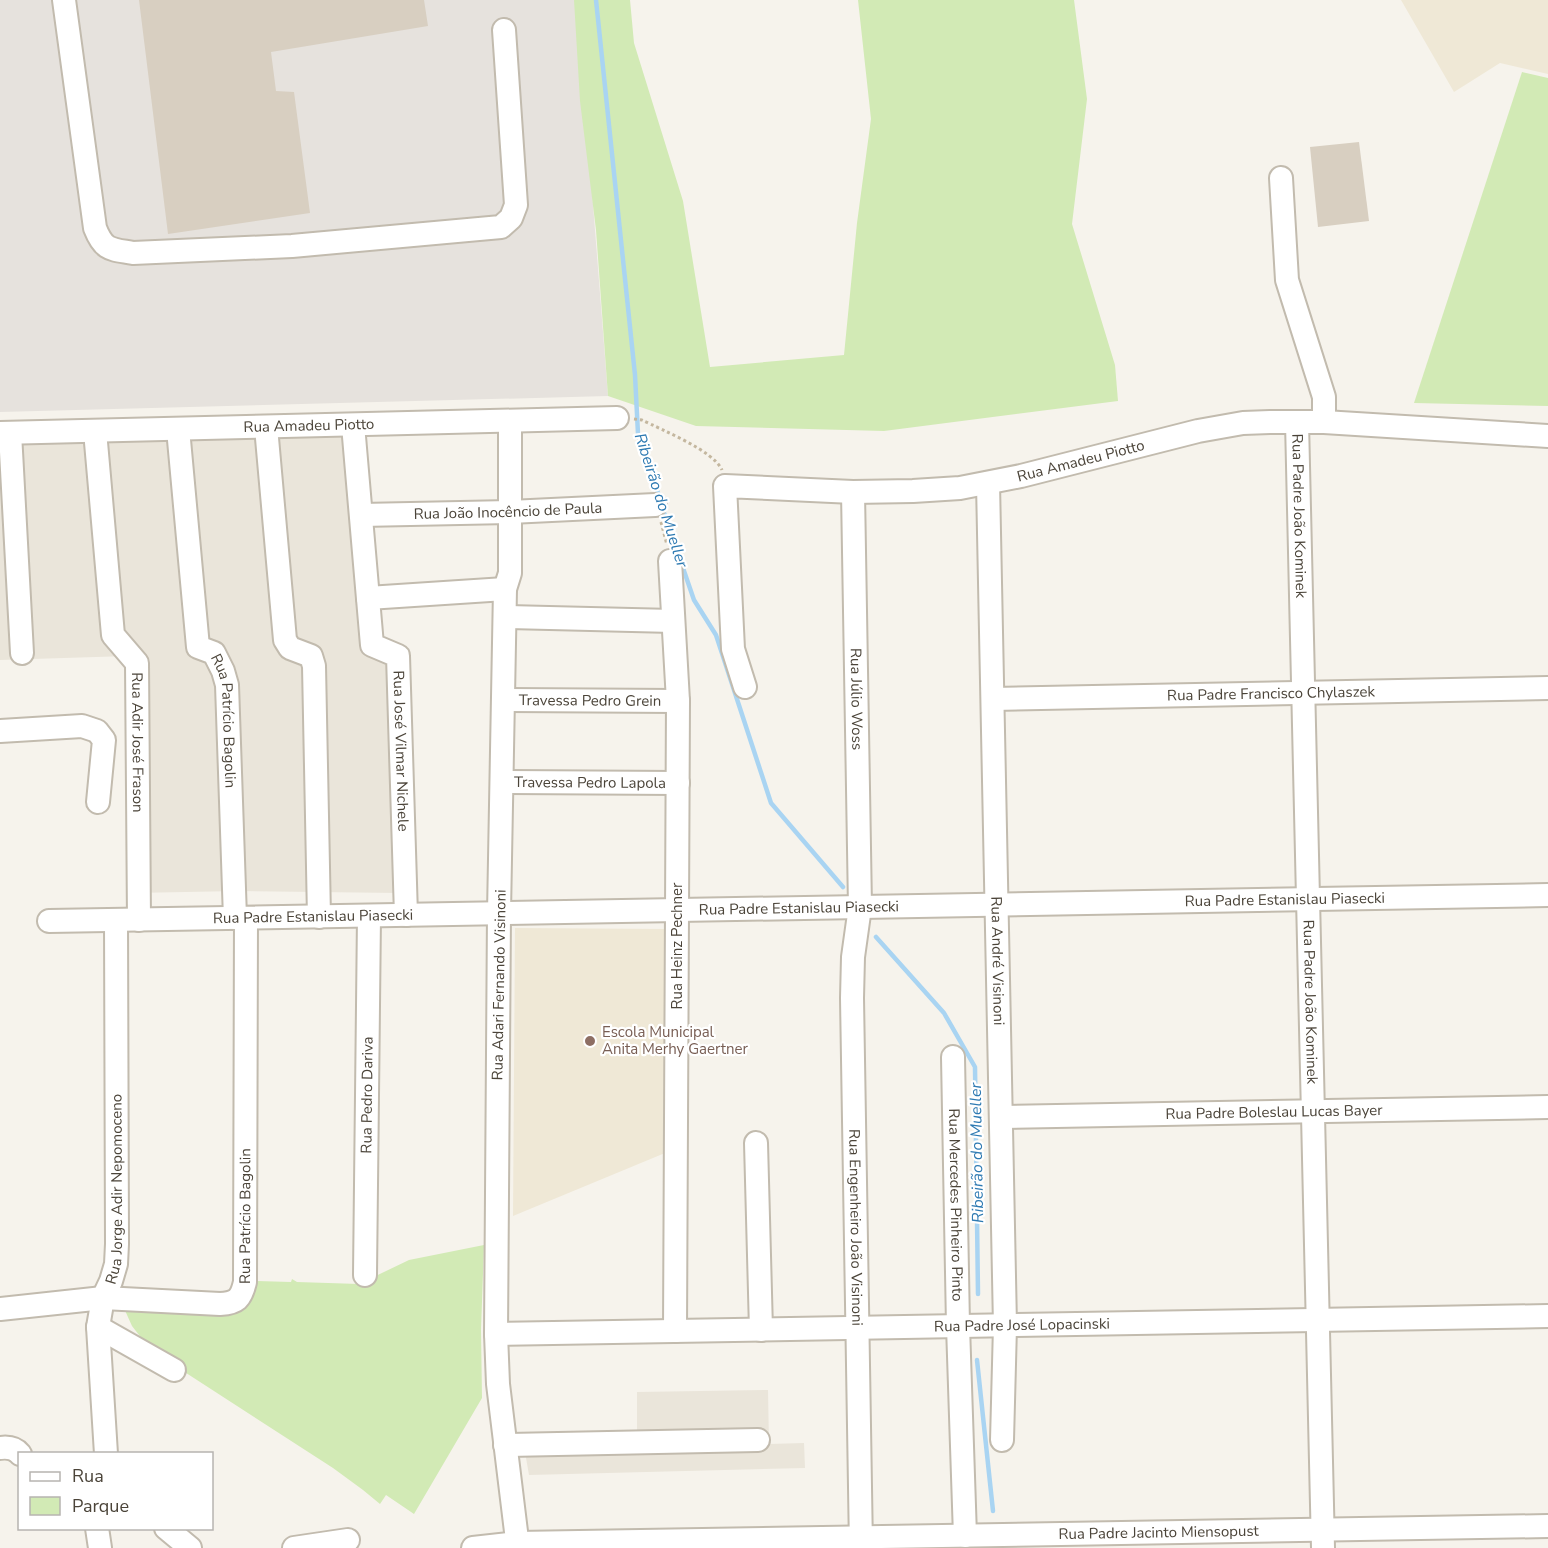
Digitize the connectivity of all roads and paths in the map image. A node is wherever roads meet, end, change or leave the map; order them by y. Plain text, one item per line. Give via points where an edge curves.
1 (64, 0) edge
2 (504, 30) dead end
3 (1281, 178) dead end
4 (617, 418) dead end
5 (642, 420) dead end
6 (510, 421) junction
7 (1297, 422) junction
8 (1324, 422) junction
9 (353, 425) junction
10 (266, 427) junction
11 (178, 429) junction
12 (95, 431) junction
13 (5, 433) edge
14 (1548, 436) edge
15 (988, 483) junction
16 (725, 486) junction
17 (853, 492) junction
18 (655, 505) joint
19 (510, 512) junction
20 (361, 515) junction
21 (670, 561) joint
22 (505, 589) junction
23 (368, 598) junction
24 (505, 617) junction
25 (673, 621) junction
26 (22, 653) dead end
27 (745, 687) dead end
28 (1548, 688) edge
29 (1303, 693) junction
30 (993, 699) junction
31 (503, 700) junction
32 (678, 701) junction
33 (0, 731) edge
34 (502, 782) junction
35 (678, 783) junction
36 (98, 802) dead end
37 (1548, 895) edge
38 (1308, 899) junction
39 (997, 905) junction
40 (860, 907) junction
41 (677, 910) junction
42 (500, 913) junction
43 (406, 915) junction
44 (369, 916) junction
45 (319, 917) junction
46 (241, 918) junction
47 (116, 920) junction
48 (139, 920) junction
49 (49, 921) dead end
50 (953, 1057) dead end
51 (1548, 1107) edge
52 (1313, 1112) junction
53 (1001, 1117) junction
54 (756, 1143) dead end
55 (365, 1275) dead end
56 (104, 1298) junction
57 (0, 1309) edge
58 (1548, 1316) edge
59 (1317, 1320) junction
60 (958, 1326) junction
61 (1005, 1326) junction
62 (98, 1327) junction
63 (857, 1328) junction
64 (761, 1329) junction
65 (675, 1331) junction
66 (496, 1334) junction
67 (174, 1370) dead end
68 (758, 1440) dead end
69 (1002, 1440) dead end
70 (505, 1445) junction
71 (0, 1448) edge
72 (18, 1452) edge
73 (106, 1452) edge
74 (1548, 1526) edge
75 (98, 1530) edge
76 (168, 1530) edge
77 (965, 1536) junction
78 (1323, 1539) edge
79 (348, 1540) dead end
80 (861, 1543) edge
81 (518, 1545) edge
82 (100, 1548) edge
83 (190, 1548) edge
84 (294, 1548) edge
85 (473, 1548) edge

1 - 2 street via 95,228 108,249 133,253 292,246 501,227 511,218 516,205
3 - 8 street via 1287,280 1324,397
4 - 6 street, Rua Amadeu Piotto
5 - 16 path via 713,459 722,468
6 - 9 street, Rua Amadeu Piotto
6 - 19 street, Rua Adari Fernando Visinoni
7 - 8 street, Rua Amadeu Piotto
7 - 15 street, Rua Amadeu Piotto via 1210,428
7 - 29 street, Rua Padre João Kominek
8 - 14 street, Rua Amadeu Piotto
9 - 10 street, Rua Amadeu Piotto
9 - 20 street, Rua José Vilmar Nichele
10 - 11 street, Rua Amadeu Piotto
10 - 45 street via 285,640 290,648 311,656 314,666
11 - 12 street, Rua Amadeu Piotto
11 - 46 street, Rua Patrício Bagolin via 198,647 214,653 228,698
12 - 13 street, Rua Amadeu Piotto
12 - 48 street, Rua Adir José Frason via 113,635 137,663
13 - 26 street
15 - 17 street, Rua Amadeu Piotto via 937,490
15 - 30 street, Rua André Visinoni
16 - 17 street, Rua Amadeu Piotto
16 - 27 street via 733,649
17 - 40 street, Rua Júlio Woss
18 - 19 street, Rua João Inocêncio de Paula
18 - 21 path
19 - 20 street, Rua João Inocêncio de Paula
19 - 22 street, Rua Adari Fernando Visinoni via 510,573
20 - 23 street, Rua José Vilmar Nichele
21 - 25 street, Rua Heinz Pechner
22 - 23 street
22 - 24 street, Rua Adari Fernando Visinoni
23 - 43 street, Rua José Vilmar Nichele via 372,645 398,656
24 - 25 street
24 - 31 street, Rua Adari Fernando Visinoni
25 - 32 street, Rua Heinz Pechner
28 - 29 street, Rua Padre Francisco Chylaszek
29 - 30 street, Rua Padre Francisco Chylaszek
29 - 38 street, Rua Padre João Kominek
30 - 39 street, Rua André Visinoni
31 - 32 street, Travessa Pedro Grein
31 - 34 street, Rua Adari Fernando Visinoni
32 - 35 street, Rua Heinz Pechner
33 - 36 street via 82,726 97,731 104,740
34 - 35 street, Travessa Pedro Lapola
34 - 42 street, Rua Adari Fernando Visinoni
35 - 41 street, Rua Heinz Pechner
37 - 38 street, Rua Padre Estanislau Piasecki
38 - 39 street, Rua Padre Estanislau Piasecki
38 - 52 street, Rua Padre João Kominek
39 - 40 street, Rua Padre Estanislau Piasecki
39 - 53 street, Rua André Visinoni
40 - 41 street, Rua Padre Estanislau Piasecki
40 - 63 street, Rua Engenheiro João Visinoni via 852,998
41 - 42 street, Rua Padre Estanislau Piasecki
41 - 65 street, Rua Heinz Pechner
42 - 43 street, Rua Padre Estanislau Piasecki
42 - 66 street, Rua Adari Fernando Visinoni
43 - 44 street, Rua Padre Estanislau Piasecki
44 - 45 street, Rua Padre Estanislau Piasecki
44 - 55 street, Rua Pedro Dariva
45 - 46 street, Rua Padre Estanislau Piasecki
46 - 48 street, Rua Padre Estanislau Piasecki
46 - 56 street, Rua Patrício Bagolin via 245,1282 240,1297 220,1304
47 - 48 street, Rua Padre Estanislau Piasecki
47 - 49 street, Rua Padre Estanislau Piasecki
47 - 56 street, Rua Jorge Adir Nepomoceno via 117,1244 116,1264
50 - 60 street, Rua Mercedes Pinheiro Pinto
51 - 52 street, Rua Padre Boleslau Lucas Bayer
52 - 53 street, Rua Padre Boleslau Lucas Bayer
52 - 59 street, Rua Padre João Kominek
53 - 61 street, Rua André Visinoni
54 - 64 street
56 - 57 street
56 - 62 street, Rua Jorge Adir Nepomoceno
58 - 59 street, Rua Padre José Lopacinski
59 - 61 street, Rua Padre José Lopacinski
59 - 78 street, Rua Padre João Kominek
60 - 61 street, Rua Padre José Lopacinski
60 - 63 street, Rua Padre José Lopacinski
60 - 77 street, Rua Mercedes Pinheiro Pinto
61 - 69 street, Rua André Visinoni
62 - 67 street
62 - 73 street, Rua Jorge Adir Nepomoceno
63 - 64 street, Rua Padre José Lopacinski
63 - 80 street, Rua Engenheiro João Visinoni
64 - 65 street, Rua Padre José Lopacinski
65 - 66 street, Rua Padre José Lopacinski
66 - 70 street, Rua Adari Fernando Visinoni
68 - 70 street
70 - 81 street, Rua Adari Fernando Visinoni
71 - 72 street
74 - 78 street, Rua Padre Jacinto Miensopust
75 - 82 street
76 - 83 street
77 - 78 street, Rua Padre Jacinto Miensopust
77 - 80 street, Rua Padre Jacinto Miensopust
79 - 84 street
80 - 81 street, Rua Padre Jacinto Miensopust
81 - 85 street, Rua Padre Jacinto Miensopust

